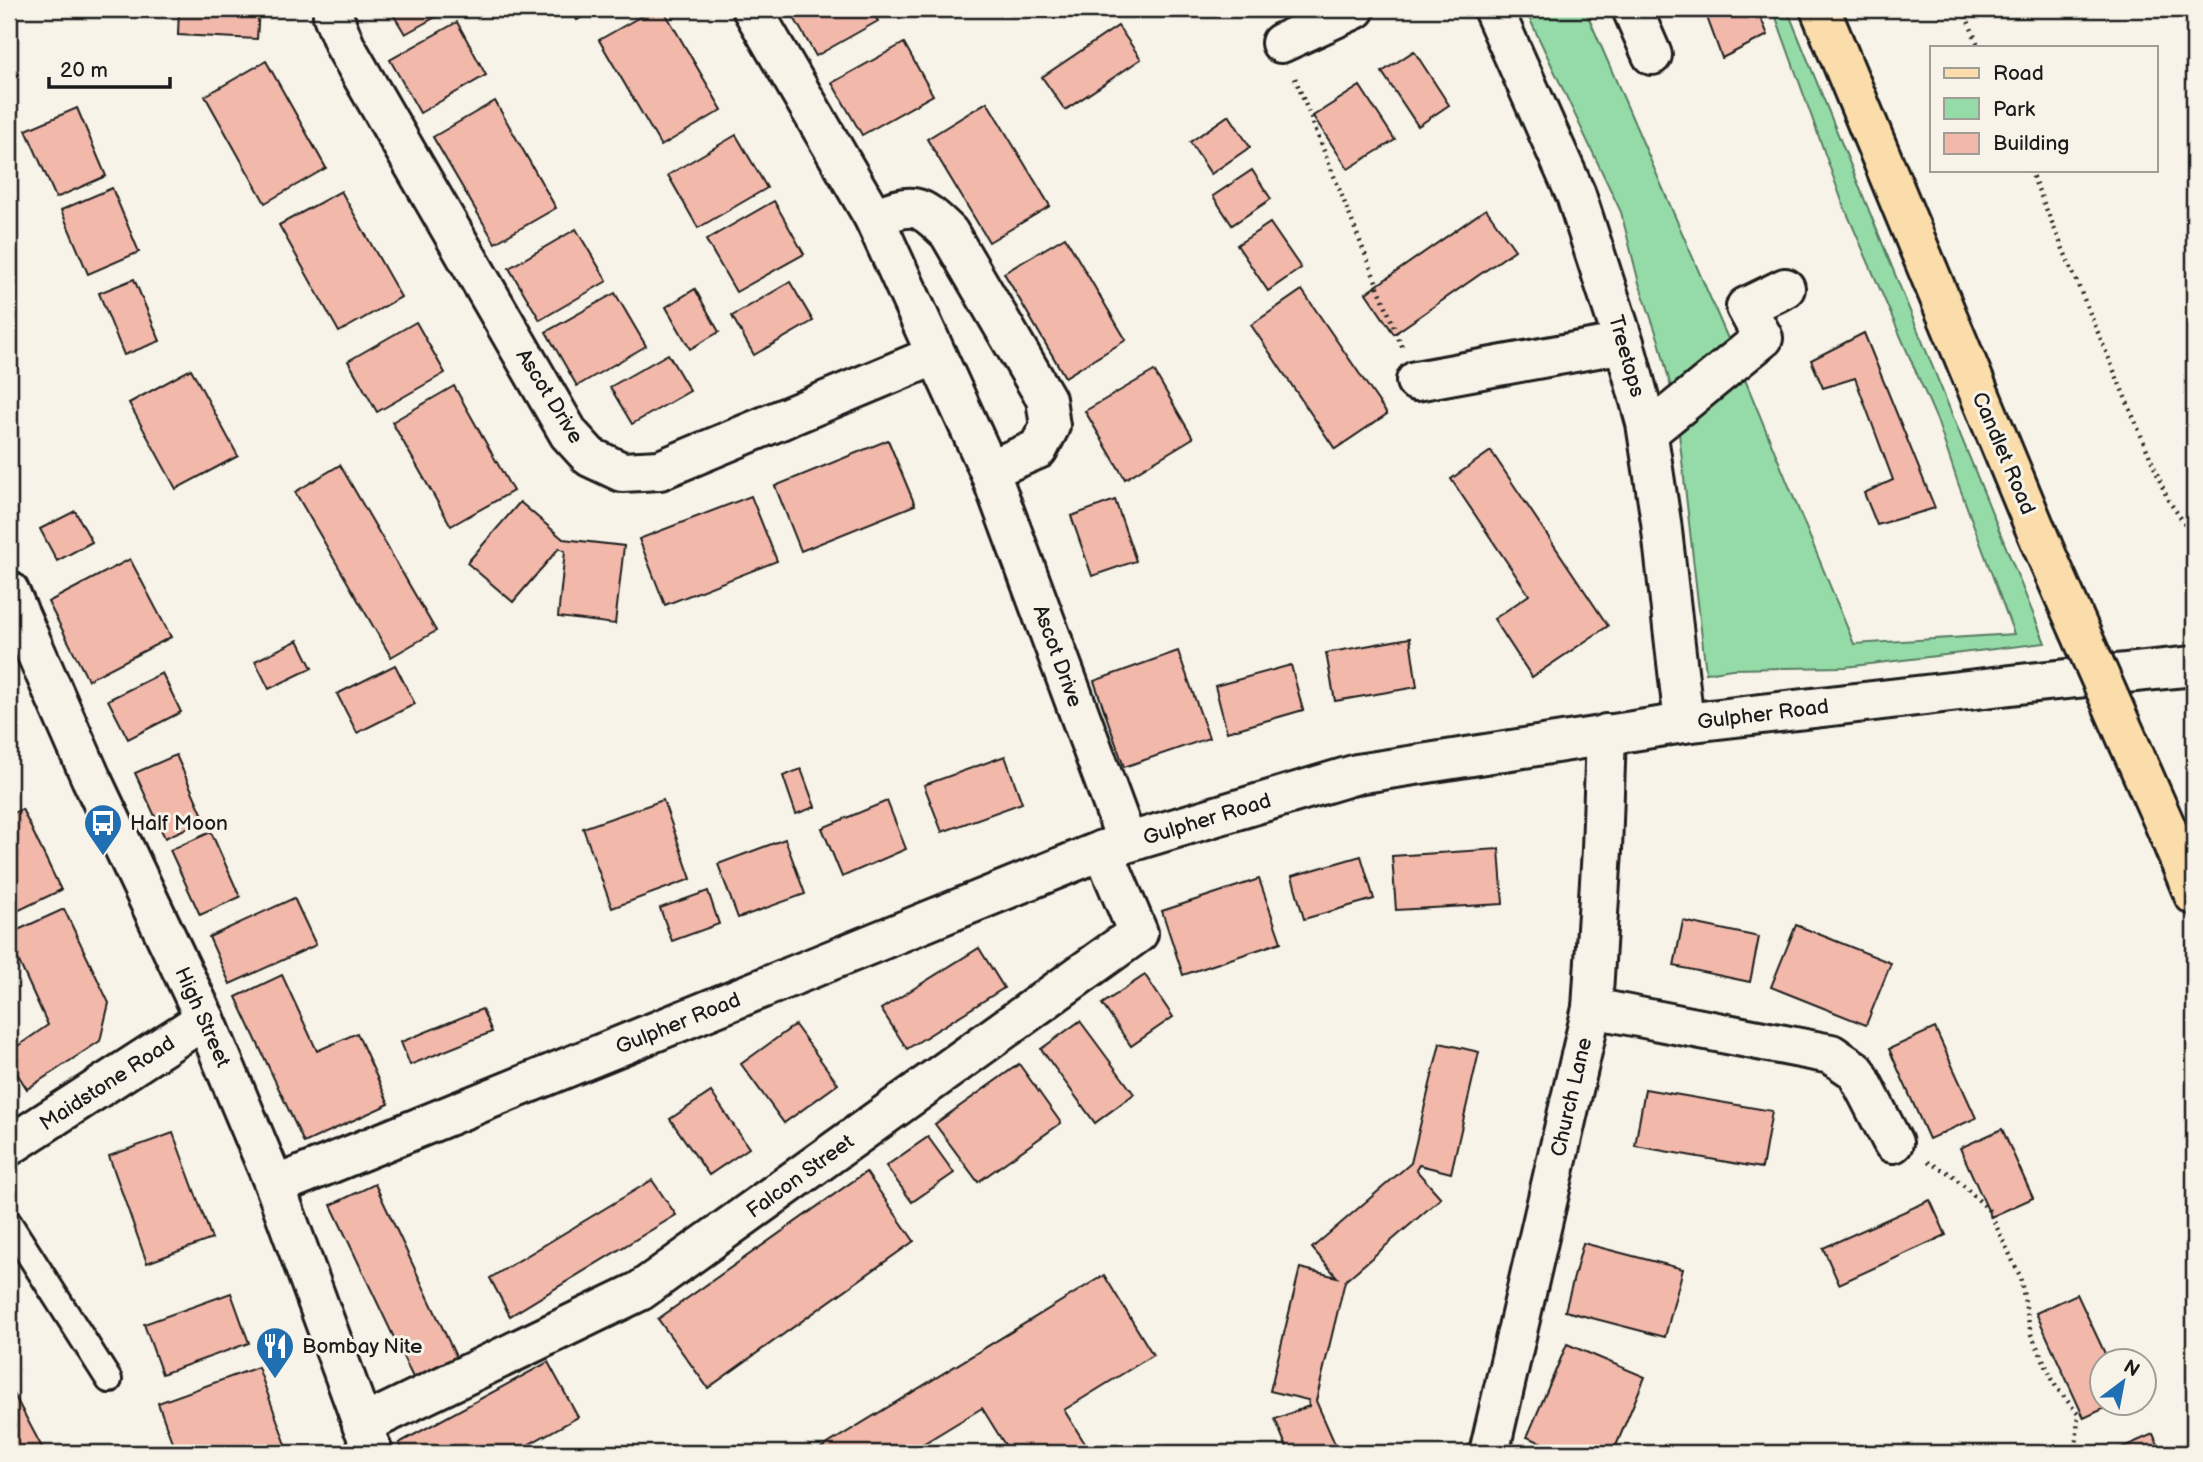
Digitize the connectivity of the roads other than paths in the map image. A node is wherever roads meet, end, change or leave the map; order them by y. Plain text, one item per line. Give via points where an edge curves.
1 (333, 9) edge
2 (752, 9) edge
3 (1355, 9) edge
4 (1493, 9) edge
5 (1632, 9) edge
6 (1820, 9) edge
7 (1281, 43) road end
8 (1652, 55) dead end
9 (874, 218) junction
10 (1785, 288) dead end
11 (1624, 343) junction
12 (936, 355) junction
13 (1416, 381) road end
14 (1648, 432) junction
15 (989, 471) junction
16 (9, 591) edge
17 (2194, 666) edge
18 (1684, 723) junction
19 (1606, 734) junction
20 (1115, 846) junction
21 (2194, 895) edge
22 (1592, 1008) junction
23 (205, 1019) junction
24 (1893, 1143) road end
25 (9, 1146) edge
26 (275, 1186) junction
27 (9, 1223) edge
28 (109, 1380) dead end
29 (368, 1439) edge
30 (1489, 1453) edge

1 - 12 street, Ascot Drive via 345,46 569,434 590,457 622,472 660,470
2 - 9 street, Ascot Drive
3 - 7 street
4 - 11 street, Treetops via 1576,195
5 - 8 street
6 - 21 main road, Candlet Road, bridge via 2042,545
9 - 12 street, Ascot Drive
9 - 15 street via 903,206 928,212 949,233 1046,399 1051,426 1038,449
10 - 14 street via 1746,307 1763,338
11 - 13 street
11 - 14 street, Treetops
12 - 15 street, Ascot Drive
14 - 18 street, Treetops
15 - 20 street, Ascot Drive
16 - 23 street, High Street
17 - 18 street, Gulpher Road
18 - 19 street, Gulpher Road
19 - 20 street, Gulpher Road via 1357,774
19 - 22 street, Church Lane
20 - 26 street, Gulpher Road
20 - 29 street, Falcon Street via 1138,933 640,1291
22 - 24 street via 1831,1054 1856,1071
22 - 30 street, Church Lane
23 - 25 street, Maidstone Road
23 - 26 street, High Street
26 - 29 street, High Street
27 - 28 lane

